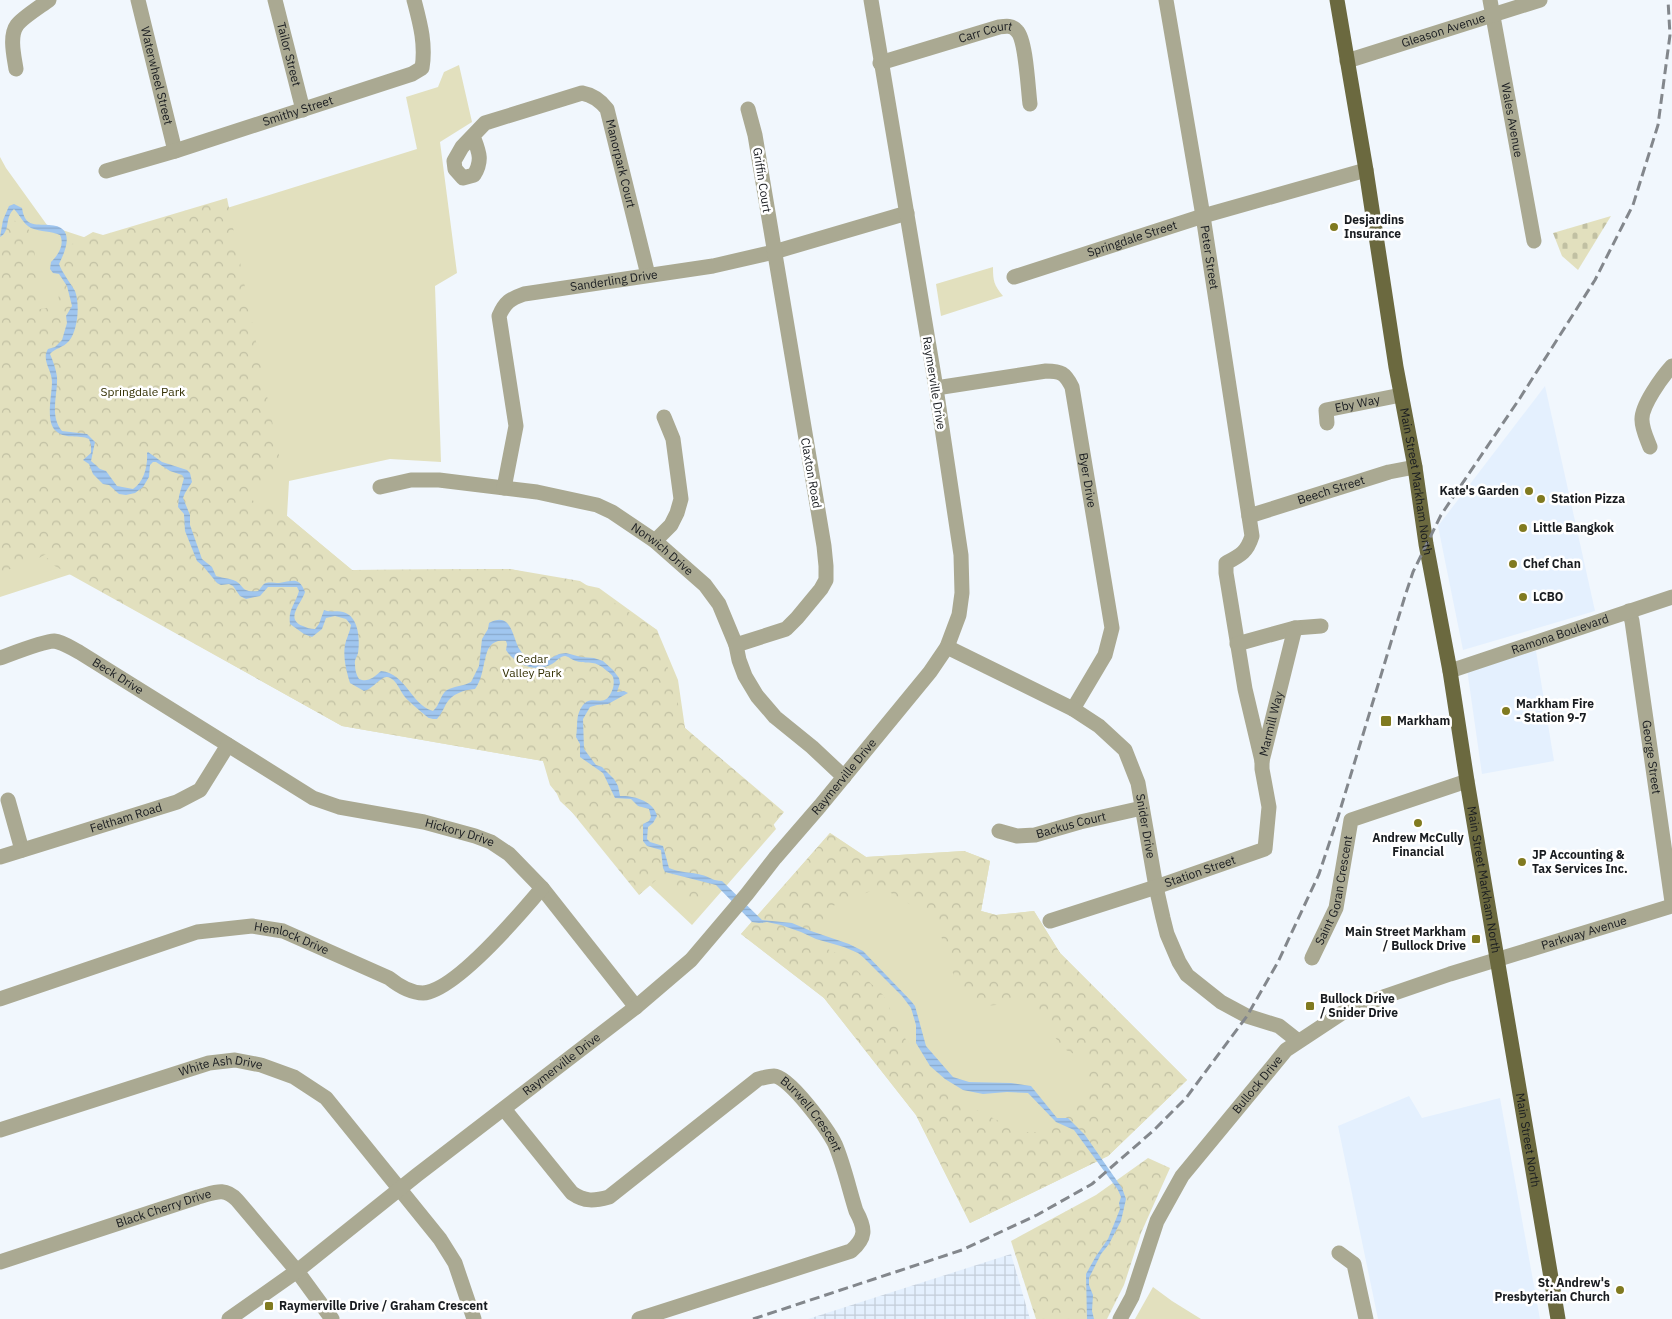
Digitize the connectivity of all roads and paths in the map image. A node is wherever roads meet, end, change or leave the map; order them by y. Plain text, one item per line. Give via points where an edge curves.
1 (49, 0) edge
2 (138, 0) edge
3 (275, 0) edge
4 (414, 0) edge
5 (871, 0) edge
6 (1166, 0) edge
7 (1337, 0) edge
8 (1540, 0) edge
9 (1491, 7) edge
10 (1347, 62) junction
11 (880, 63) junction
12 (16, 68) dead end
13 (1030, 104) dead end
14 (748, 109) dead end
15 (303, 110) junction
16 (473, 136) dead end
17 (175, 151) junction
18 (1366, 170) junction
19 (106, 171) dead end
20 (907, 213) junction
21 (1202, 216) junction
22 (1534, 241) dead end
23 (774, 252) junction
24 (648, 275) junction
25 (1014, 277) dead end
26 (1672, 366) edge
27 (936, 388) junction
28 (1401, 395) junction
29 (664, 417) dead end
30 (1327, 423) dead end
31 (1650, 447) dead end
32 (1414, 467) junction
33 (380, 487) dead end
34 (504, 488) junction
35 (1249, 516) junction
36 (655, 541) junction
37 (1672, 596) edge
38 (1629, 611) junction
39 (1321, 626) dead end
40 (1294, 628) junction
41 (736, 644) junction
42 (1237, 644) junction
43 (947, 647) junction
44 (0, 658) edge
45 (1450, 671) junction
46 (1073, 709) junction
47 (228, 745) junction
48 (1262, 761) junction
49 (844, 777) junction
50 (1466, 781) junction
51 (8, 800) dead end
52 (1142, 808) junction
53 (999, 831) dead end
54 (22, 850) junction
55 (0, 857) edge
56 (1156, 887) junction
57 (542, 888) junction
58 (1672, 902) edge
59 (1672, 906) edge
60 (1050, 921) dead end
61 (1312, 958) dead end
62 (1497, 961) junction
63 (0, 999) edge
64 (636, 1007) junction
65 (1298, 1041) junction
66 (504, 1109) junction
67 (0, 1130) edge
68 (400, 1191) junction
69 (1339, 1252) dead end
70 (0, 1262) edge
71 (297, 1271) junction
72 (229, 1319) edge
73 (332, 1319) edge
74 (474, 1319) edge
75 (640, 1319) edge
76 (1120, 1319) edge
77 (1366, 1319) edge
78 (1558, 1319) edge

1 - 12 street via 16,25 13,52
2 - 17 street, Waterwheel Street
3 - 15 street, Tailor Street
4 - 15 street, Smithy Street via 422,32 422,68
5 - 11 street, Raymerville Drive
6 - 21 street, Peter Street
7 - 10 main road, Main Street Markham North
8 - 9 street, Gleason Avenue
9 - 10 street, Gleason Avenue
9 - 22 street, Wales Avenue
10 - 18 main road, Main Street Markham North
11 - 13 street, Carr Court via 1008,26 1020,35
11 - 20 street, Raymerville Drive
14 - 23 street, Griffin Court
15 - 17 street, Smithy Street
16 - 24 street, Manorpark Court via 486,123 570,96 592,94 607,109
17 - 19 street, Smithy Street
18 - 21 street, Springdale Street
18 - 28 main road, Main Street Markham North
20 - 23 street, Sanderling Drive
20 - 27 street, Raymerville Drive
21 - 25 street, Springdale Street
21 - 35 street, Peter Street
23 - 24 street, Sanderling Drive via 713,266
23 - 41 street, Claxton Road via 824,546 826,580 786,628
24 - 34 street, Sanderling Drive via 524,294 503,305 498,316 516,426
26 - 31 street via 1643,409 1642,420
27 - 43 street, Raymerville Drive via 963,575 959,615
27 - 46 street, Byer Drive via 1046,370 1066,376 1072,386 1112,628 1105,655
28 - 30 street, Eby Way via 1326,410
28 - 32 main road, Main Street Markham North
29 - 36 street via 672,439 681,499 671,525
32 - 35 street, Beech Street
32 - 45 main road, Main Street Markham North
33 - 34 street, Norwich Drive via 411,480 439,480
34 - 36 street, Norwich Drive via 597,505
35 - 42 street, Marmill Way via 1252,536 1248,547 1226,564
36 - 41 street, Norwich Drive via 705,585 719,604
37 - 38 street, Ramona Boulevard
38 - 45 street, Ramona Boulevard
38 - 58 street, George Street
39 - 40 street
40 - 42 street
40 - 48 street, Marmill Way
41 - 49 street, Norwich Drive via 745,676 757,696 775,717
42 - 48 street, Marmill Way
43 - 46 street, Snider Drive
43 - 49 street, Raymerville Drive
44 - 47 street, Beck Drive via 44,642 59,642
45 - 50 main road, Main Street Markham North
46 - 52 street, Snider Drive via 1099,726 1125,750 1138,783
47 - 54 street, Feltham Road via 200,790 191,796
47 - 57 street, Hickory Drive via 301,792 326,803 424,822 491,842 509,854
48 - 56 street, Station Street via 1269,808 1265,849
49 - 64 street, Raymerville Drive via 691,960
50 - 61 street, Saint Goran Crescent via 1351,820 1336,908
50 - 62 main road, Main Street Markham North
51 - 54 street
52 - 53 street, Backus Court via 1035,835 1018,836
52 - 56 street, Snider Drive
54 - 55 street, Feltham Road
56 - 60 street, Station Street
56 - 65 street, Snider Drive via 1167,934 1187,975 1221,1002 1247,1016 1279,1026
57 - 63 street, Hemlock Drive via 476,960 449,981 424,993 410,991 389,978 283,931 252,926 198,932
57 - 64 street, Hickory Drive
59 - 62 street, Parkway Avenue
62 - 65 street, Bullock Drive via 1360,1006
62 - 78 main road, Main Street North
64 - 66 street, Raymerville Drive
65 - 76 street, Bullock Drive via 1286,1050 1182,1176 1157,1220 1132,1297
66 - 68 street, Raymerville Drive
66 - 75 street, Burwell Crescent via 562,1183 581,1199 595,1201 609,1197 758,1079 774,1076 786,1082 830,1137 861,1219 864,1234 860,1244 851,1252
67 - 68 street, White Ash Drive via 209,1063 249,1062 294,1077 326,1098
68 - 71 street, Raymerville Drive
68 - 74 street via 424,1217 456,1263
69 - 77 street via 1354,1264
70 - 71 street, Black Cherry Drive via 218,1191 226,1192 237,1200
71 - 72 street, Raymerville Drive
71 - 73 street, Black Cherry Drive

